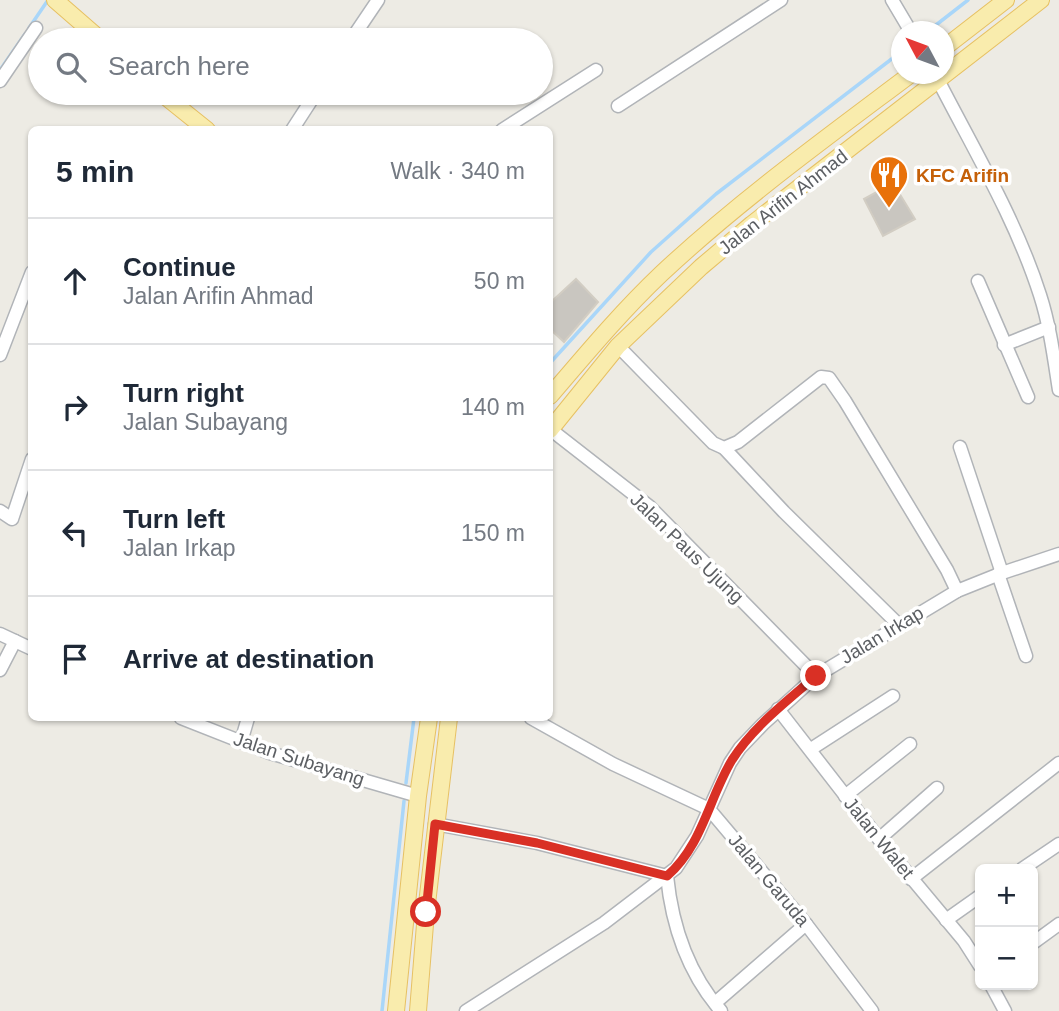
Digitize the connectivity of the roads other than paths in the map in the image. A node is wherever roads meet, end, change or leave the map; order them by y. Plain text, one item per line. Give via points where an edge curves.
1 (378, 0) edge
2 (781, 0) edge
3 (892, 0) edge
4 (1006, 0) edge
5 (1041, 0) edge
6 (57, 2) edge
7 (904, 21) edge
8 (87, 28) edge
9 (359, 28) edge
10 (28, 40) edge
11 (954, 40) edge
12 (954, 68) edge
13 (596, 70) dead end
14 (0, 81) edge
15 (898, 84) edge
16 (933, 84) edge
17 (940, 84) edge
18 (553, 97) edge
19 (176, 105) edge
20 (308, 105) edge
21 (541, 105) edge
22 (618, 106) dead end
23 (202, 126) edge
24 (295, 126) edge
25 (508, 126) edge
26 (780, 173) junction
27 (794, 191) junction
28 (978, 281) dead end
29 (28, 282) edge
30 (1049, 327) junction
31 (1004, 345) junction
32 (618, 346) junction
33 (0, 355) edge
34 (553, 388) edge
35 (1059, 390) edge
36 (1028, 397) dead end
37 (553, 426) edge
38 (553, 432) edge
39 (960, 447) dead end
40 (724, 448) junction
41 (28, 471) edge
42 (0, 511) edge
43 (1059, 554) edge
44 (1000, 573) junction
45 (957, 591) junction
46 (898, 624) junction
47 (0, 634) edge
48 (15, 641) junction
49 (28, 647) edge
50 (1026, 656) dead end
51 (0, 670) edge
52 (816, 676) junction
53 (893, 696) dead end
54 (778, 709) junction
55 (188, 721) edge
56 (247, 721) edge
57 (429, 721) edge
58 (449, 721) edge
59 (536, 721) edge
60 (241, 742) junction
61 (910, 744) dead end
62 (811, 749) junction
63 (1059, 763) edge
64 (936, 788) dead end
65 (418, 796) junction
66 (845, 796) junction
67 (709, 809) junction
68 (435, 824) junction
69 (879, 839) junction
70 (1059, 844) edge
71 (1029, 864) edge
72 (667, 876) junction
73 (911, 879) junction
74 (975, 899) edge
75 (946, 920) junction
76 (806, 924) junction
77 (1059, 924) edge
78 (1038, 939) edge
79 (975, 958) edge
80 (994, 990) edge
81 (718, 1007) edge
82 (396, 1011) edge
83 (418, 1011) edge
84 (466, 1011) edge
85 (872, 1011) edge
86 (1005, 1011) edge

1 - 9 street
2 - 22 street
3 - 7 street
4 - 11 main road
5 - 12 main road, Jalan Arifin Ahmad
6 - 8 main road
10 - 14 street
13 - 18 street
15 - 26 main road, Jalan Arifin Ahmad
16 - 27 main road, Jalan Arifin Ahmad
17 - 30 street via 998,196 1040,294
19 - 23 main road
20 - 24 street
21 - 25 street
26 - 27 main road
26 - 34 main road, Jalan Arifin Ahmad via 661,274
27 - 32 main road, Jalan Arifin Ahmad via 701,268
28 - 31 street
29 - 33 street
30 - 31 street
30 - 35 street
31 - 36 street
32 - 37 main road, Jalan Arifin Ahmad
32 - 40 street via 713,443
38 - 52 street, Jalan Paus Ujung via 650,508
39 - 44 street
40 - 45 street via 827,377
40 - 46 street
41 - 42 street via 12,519
43 - 44 street, Jalan Irkap
44 - 45 street, Jalan Irkap
44 - 50 street
45 - 46 street, Jalan Irkap
46 - 52 street, Jalan Irkap
47 - 48 street
48 - 49 street
48 - 51 street
52 - 54 street, Jalan Irkap
53 - 62 street
54 - 62 street, Jalan Walet
54 - 67 street, Jalan Irkap via 740,748
55 - 60 street, Jalan Subayang
56 - 60 street
57 - 65 main road
58 - 68 main road
59 - 67 street, Jalan Garuda via 613,764
60 - 65 street, Jalan Subayang
61 - 66 street
62 - 66 street, Jalan Walet
63 - 73 street
64 - 69 street
65 - 82 main road
66 - 69 street, Jalan Walet
67 - 72 street, Jalan Irkap via 682,861
67 - 76 street, Jalan Garuda
68 - 72 street via 537,843
68 - 83 main road
69 - 73 street, Jalan Walet
70 - 71 street
72 - 81 street via 681,942 695,974
72 - 84 street, Jalan Irkap via 604,923
73 - 75 street, Jalan Walet
74 - 75 street
75 - 79 street, Jalan Walet
76 - 81 street
76 - 85 street, Jalan Garuda
77 - 78 street
80 - 86 street

